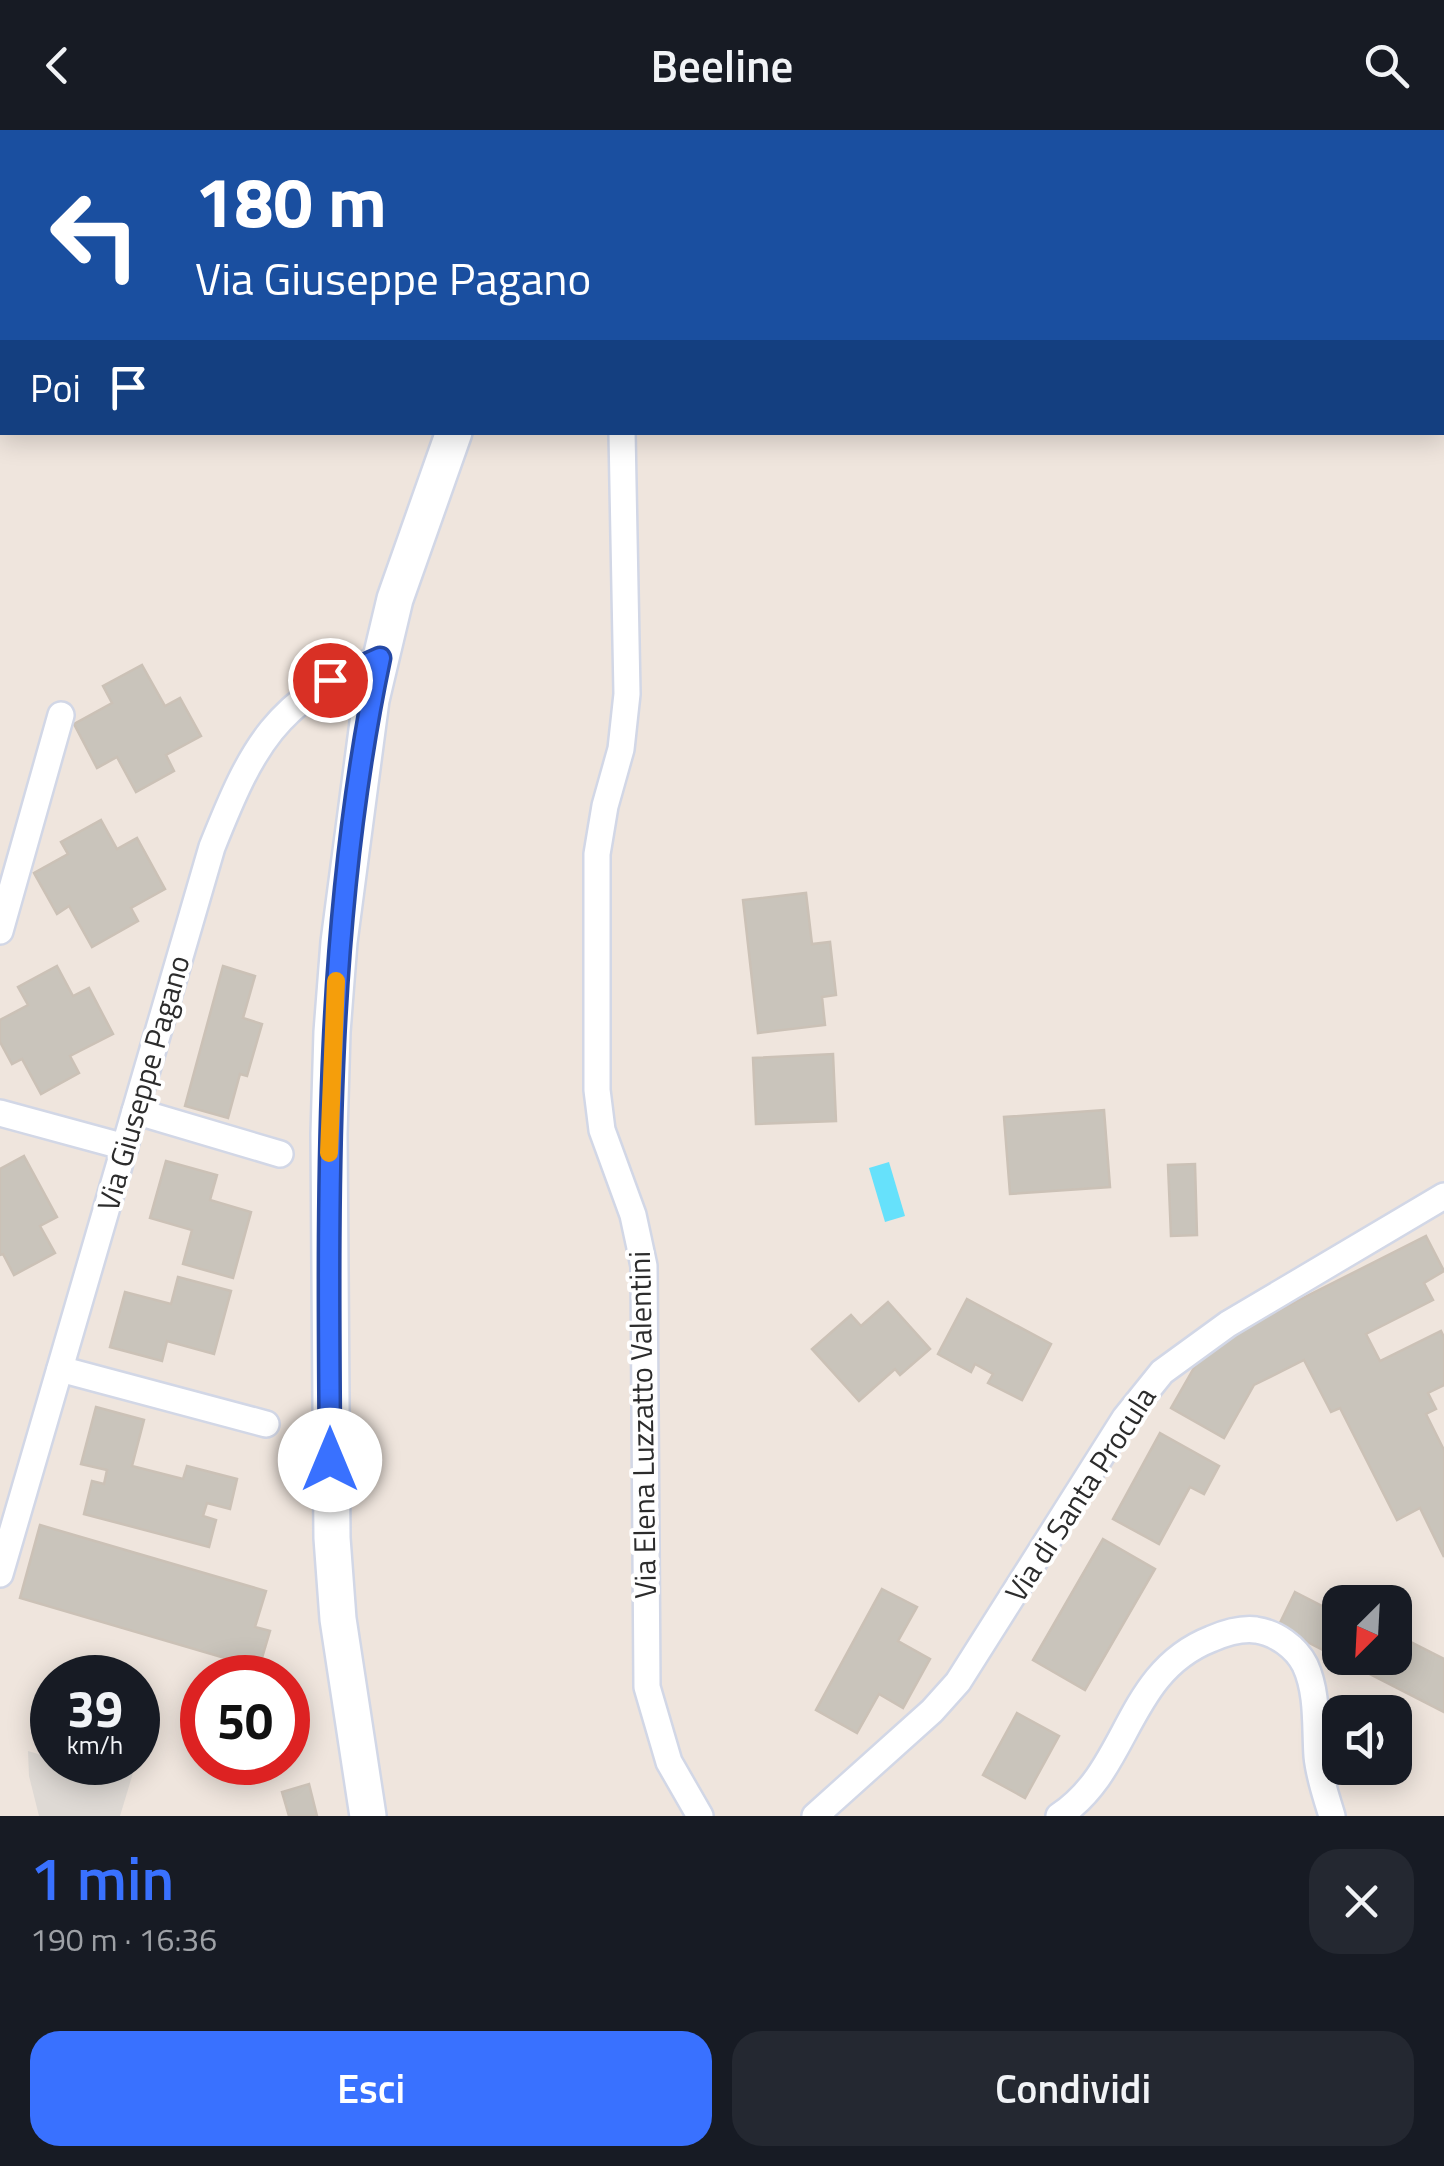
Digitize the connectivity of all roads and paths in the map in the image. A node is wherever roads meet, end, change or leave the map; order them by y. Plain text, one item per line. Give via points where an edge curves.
1 (453, 435) edge
2 (622, 435) edge
3 (380, 658) junction
4 (61, 715) dead end
5 (0, 931) edge
6 (0, 1112) edge
7 (135, 1112) junction
8 (125, 1146) junction
9 (280, 1154) dead end
10 (1444, 1196) edge
11 (60, 1369) junction
12 (266, 1424) dead end
13 (0, 1574) edge
14 (368, 1816) edge
15 (700, 1816) edge
16 (816, 1816) edge
17 (1059, 1816) edge
18 (1332, 1816) edge

1 - 3 main road
2 - 15 street, Via Elena Luzzatto Valentini via 628,679 621,748 597,854 597,1090 602,1130 637,1228 645,1277 647,1687 669,1762
3 - 7 street, Via Giuseppe Pagano via 291,707 244,772 212,847
3 - 14 main road via 339,942 329,1134 332,1538
4 - 5 street
6 - 8 street
7 - 8 street, Via Giuseppe Pagano
7 - 9 street
8 - 11 street, Via Giuseppe Pagano
10 - 16 street, Via di Santa Procula via 1228,1324 1162,1372 1118,1428 958,1682
11 - 12 street
11 - 13 street, Via Giuseppe Pagano
17 - 18 street via 1091,1786 1164,1667 1199,1644 1252,1630 1289,1645 1306,1667

